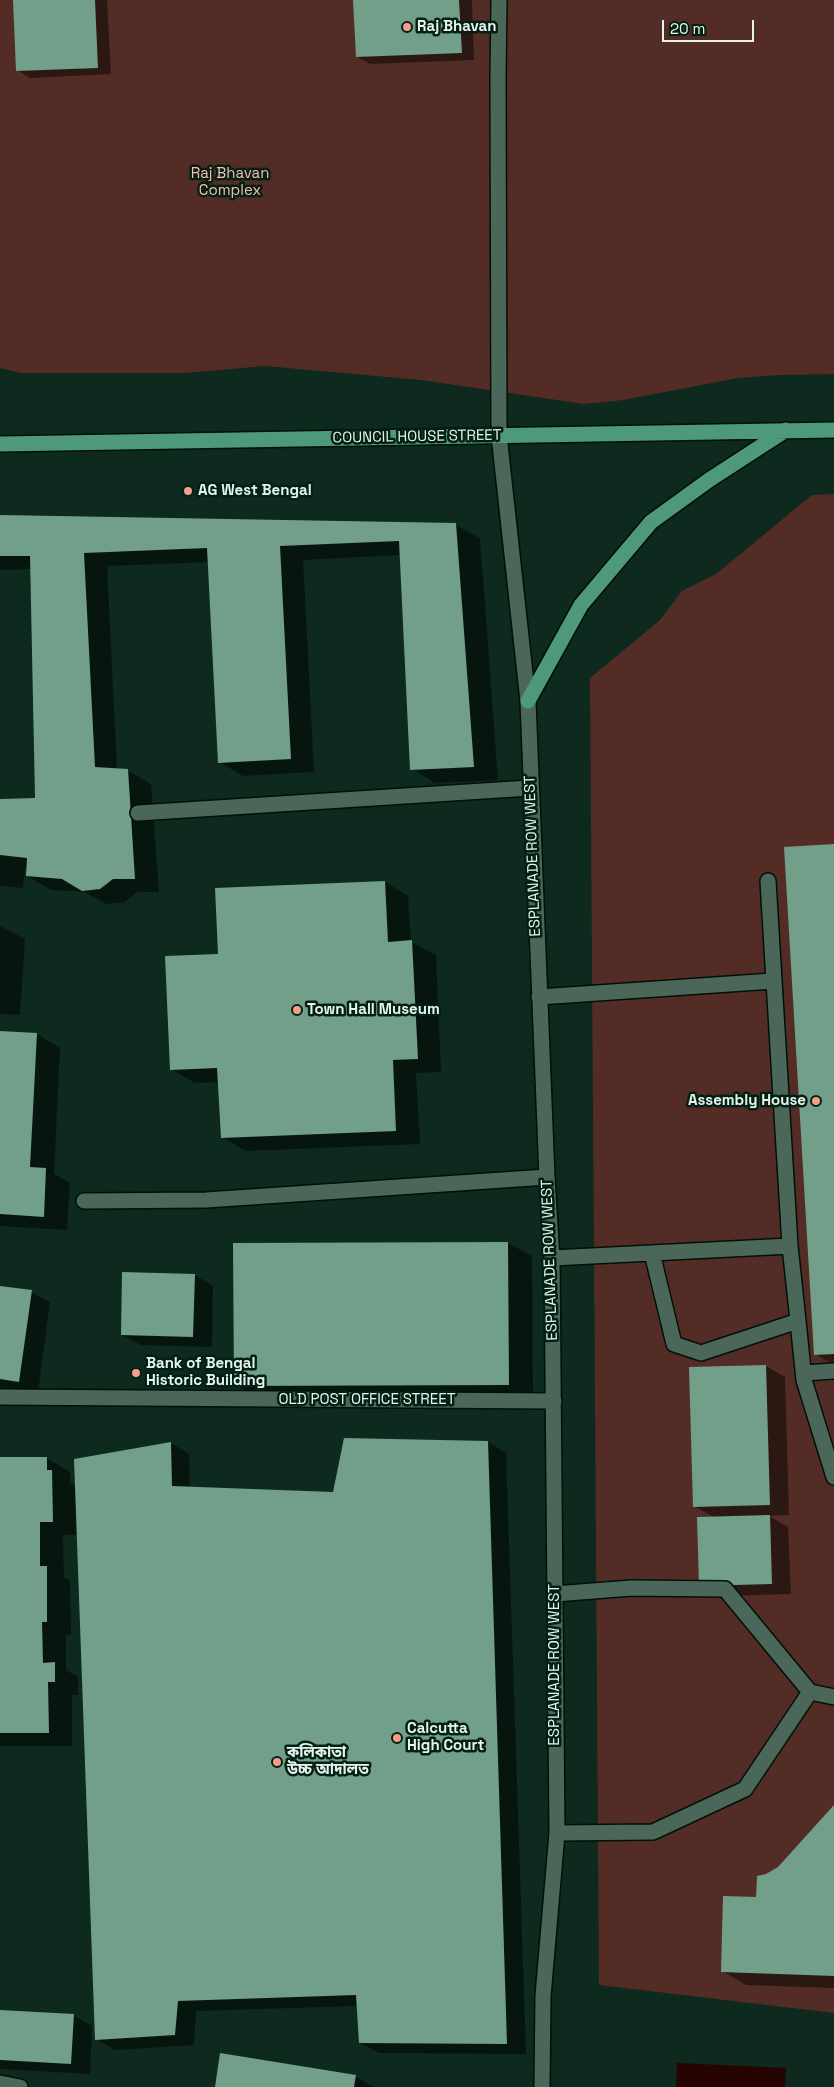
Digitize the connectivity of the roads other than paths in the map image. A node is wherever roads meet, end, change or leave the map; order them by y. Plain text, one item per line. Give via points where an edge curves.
1 (499, 0) edge
2 (786, 430) junction
3 (834, 430) edge
4 (499, 435) junction
5 (0, 444) edge
6 (528, 702) junction
7 (530, 788) junction
8 (138, 813) dead end
9 (768, 881) dead end
10 (773, 982) junction
11 (539, 997) junction
12 (547, 1176) junction
13 (84, 1201) dead end
14 (790, 1246) junction
15 (652, 1253) junction
16 (552, 1258) junction
17 (798, 1321) junction
18 (834, 1371) edge
19 (804, 1373) junction
20 (0, 1398) edge
21 (554, 1401) junction
22 (834, 1477) edge
23 (554, 1594) junction
24 (810, 1692) junction
25 (834, 1697) edge
26 (556, 1833) junction
27 (0, 2083) edge
28 (20, 2087) edge
29 (542, 2087) edge

1 - 4 street, ESPLANADE ROW WEST
2 - 3 main road, COUNCIL HOUSE STREET
2 - 4 main road, COUNCIL HOUSE STREET
2 - 6 main road via 651,522 582,605
4 - 5 main road, COUNCIL HOUSE STREET
4 - 6 street, ESPLANADE ROW WEST
6 - 7 street, ESPLANADE ROW WEST
7 - 8 street
7 - 11 street, ESPLANADE ROW WEST
9 - 10 street
10 - 11 street
10 - 14 street
11 - 12 street, ESPLANADE ROW WEST
12 - 13 street via 206,1200
12 - 16 street, ESPLANADE ROW WEST
14 - 15 street
14 - 17 street
15 - 16 street
15 - 17 street via 674,1344 700,1353
16 - 21 street, ESPLANADE ROW WEST
17 - 19 street
18 - 19 street
19 - 22 street
20 - 21 street, OLD POST OFFICE STREET
21 - 23 street, ESPLANADE ROW WEST
23 - 24 street via 632,1588 725,1589
23 - 26 street, ESPLANADE ROW WEST
24 - 25 street
24 - 26 street via 745,1789 653,1832
26 - 29 street, ESPLANADE ROW WEST via 543,1996
27 - 28 street

